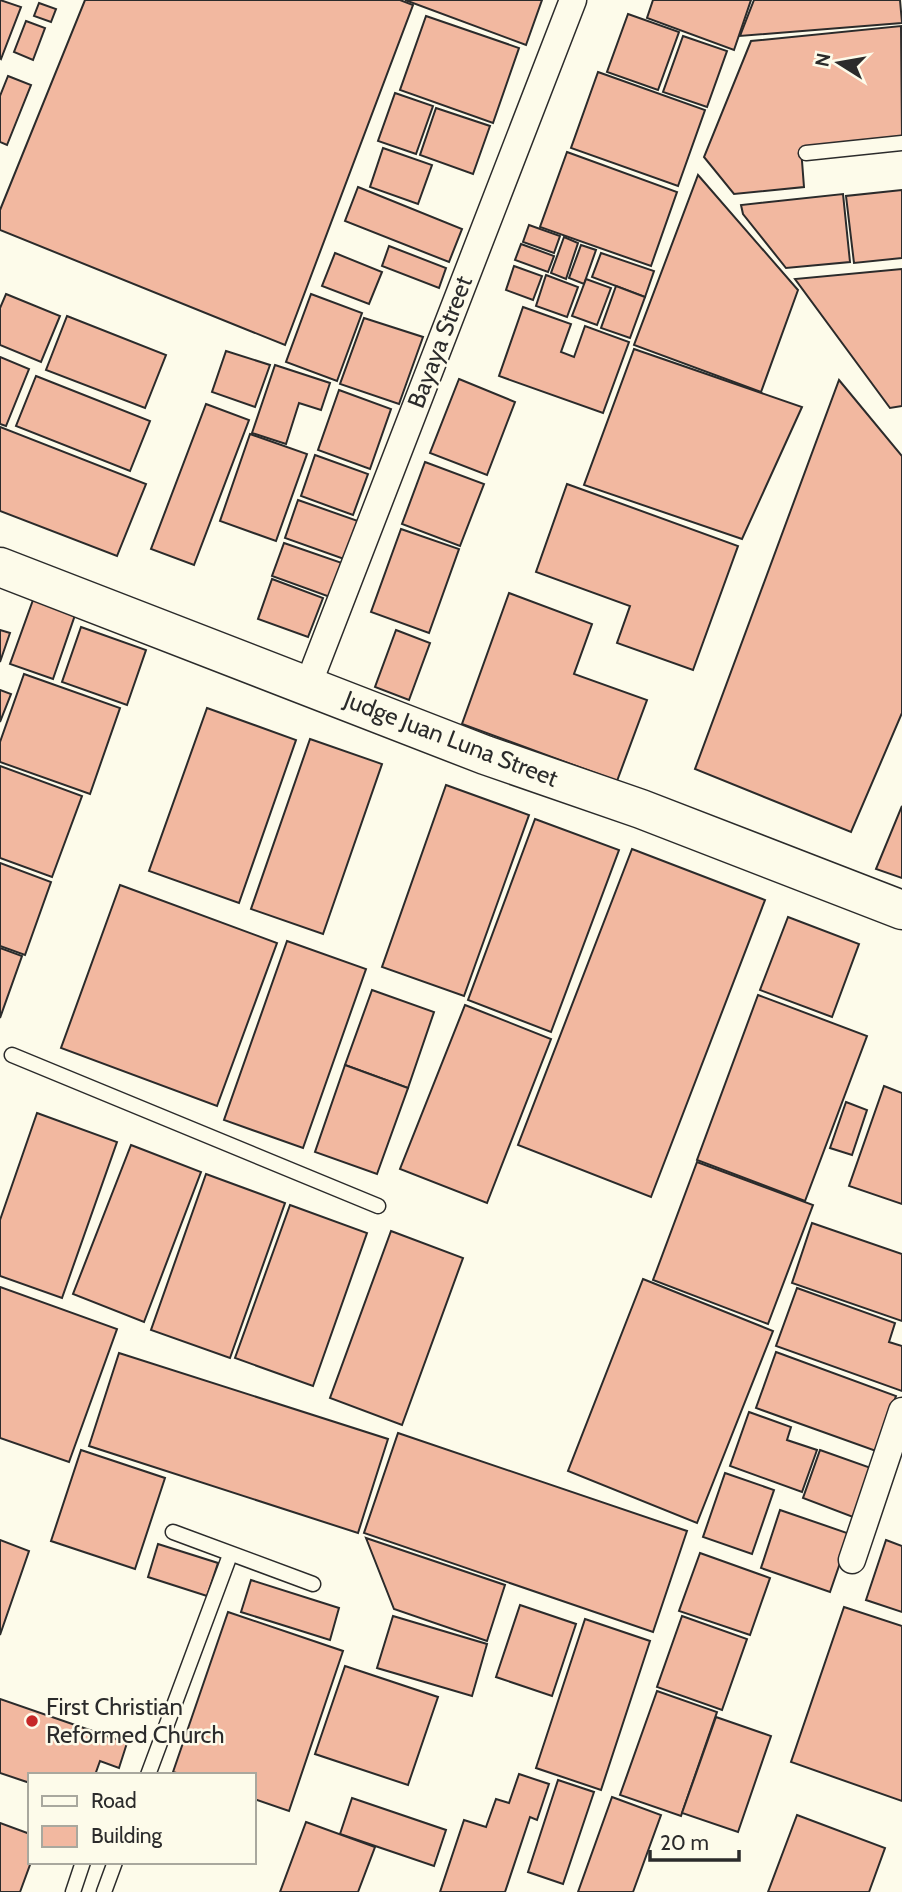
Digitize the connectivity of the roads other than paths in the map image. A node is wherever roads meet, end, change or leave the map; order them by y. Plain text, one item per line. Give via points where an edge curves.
1 (573, 0) edge
2 (902, 143) edge
3 (806, 153) dead end
4 (0, 567) edge
5 (308, 685) junction
6 (902, 910) edge
7 (12, 1055) dead end
8 (377, 1206) dead end
9 (902, 1411) edge
10 (173, 1532) dead end
11 (230, 1555) junction
12 (852, 1560) dead end
13 (313, 1584) dead end
14 (149, 1773) edge
15 (82, 1864) edge
16 (115, 1864) edge
17 (73, 1892) edge
18 (104, 1892) edge

1 - 5 street, Bayaya Street
2 - 3 lane
4 - 5 street, Judge Juan Luna Street
5 - 6 street, Judge Juan Luna Street
7 - 8 lane
9 - 12 street
10 - 11 lane
11 - 13 lane
11 - 14 lane
15 - 17 lane
16 - 18 lane

